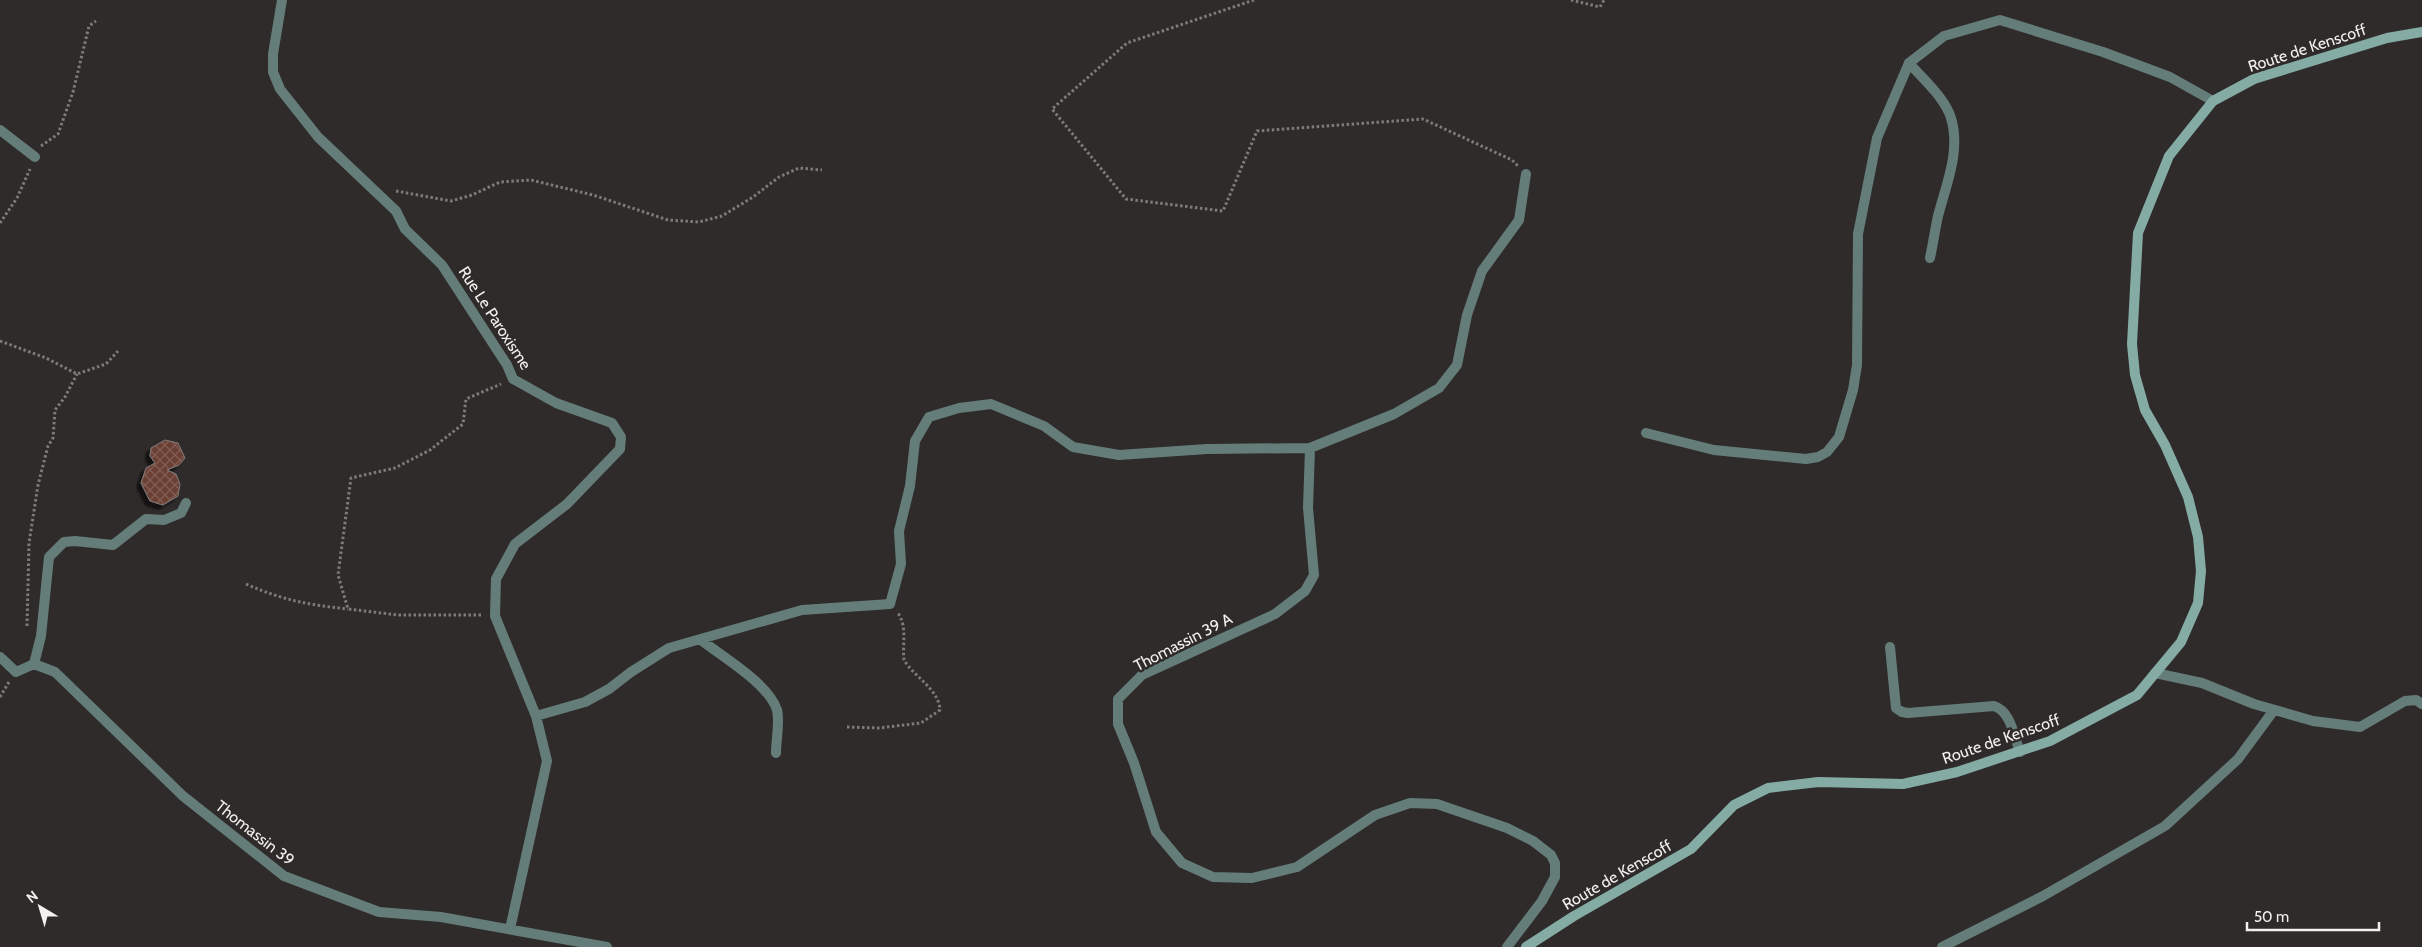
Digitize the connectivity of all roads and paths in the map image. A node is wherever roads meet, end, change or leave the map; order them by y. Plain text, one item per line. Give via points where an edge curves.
1 (282, 0) edge
2 (1254, 0) edge
3 (1571, 0) edge
4 (1604, 0) edge
5 (96, 21) dead end
6 (2422, 32) edge
7 (1909, 64) junction
8 (2213, 101) junction
9 (0, 130) edge
10 (35, 156) junction
11 (822, 170) dead end
12 (1526, 174) joint
13 (394, 191) dead end
14 (0, 223) edge
15 (1930, 258) dead end
16 (0, 341) edge
17 (118, 351) dead end
18 (77, 374) junction
19 (513, 379) junction
20 (1646, 433) dead end
21 (1310, 448) junction
22 (186, 503) dead end
23 (246, 584) dead end
24 (890, 604) junction
25 (348, 609) junction
26 (494, 616) junction
27 (27, 633) dead end
28 (701, 640) junction
29 (1890, 647) dead end
30 (0, 657) edge
31 (34, 664) junction
32 (2155, 673) junction
33 (2422, 704) edge
34 (2274, 710) junction
35 (536, 716) junction
36 (846, 727) dead end
37 (2020, 752) junction
38 (776, 753) dead end
39 (510, 930) junction
40 (607, 947) edge
41 (1507, 947) edge
42 (1526, 947) edge
43 (1942, 947) edge

1 - 19 street, Rue Le Paroxisme via 273,54 273,72 280,89 318,137 396,211 405,229 442,265
2 - 12 path via 1127,43 1052,109 1126,199 1223,210 1257,131 1423,119 1512,160
3 - 4 path via 1600,6
5 - 10 path via 89,26 74,92 58,134 39,147
6 - 8 main road, Route de Kenscoff via 2388,38 2254,79
7 - 8 street via 1944,36 2000,20 2170,76
7 - 15 street via 1938,95 1951,118 1954,138 1954,158
7 - 20 street via 1877,138 1858,234 1857,365 1839,437 1827,452 1806,459 1714,450
8 - 32 main road, Route de Kenscoff via 2169,156 2138,233 2132,344 2135,375 2145,410 2165,445 2188,498 2198,537 2201,571 2198,603 2182,642
9 - 10 street
10 - 14 path via 17,198
11 - 13 path via 799,168 779,176 722,216 699,222 668,220 594,195 531,180 500,182 451,202
12 - 21 street via 1519,220 1482,271 1467,315 1457,365 1439,388 1394,414
16 - 18 path
17 - 18 path via 106,364
18 - 27 path via 55,410 53,438 38,485 29,543
19 - 25 path via 466,399 463,424 430,450 395,468 351,478 338,575
19 - 26 street, Rue Le Paroxisme via 556,403 612,423 621,437 620,449 567,504 515,544 496,579
21 - 24 street via 1207,448 1119,455 1073,447 1044,426 992,404 959,408 930,417 915,441 910,486 899,531 901,564
21 - 41 street, Thomassin 39 A via 1308,508 1314,575 1305,591 1276,614 1142,675 1118,699 1118,724 1156,832 1182,863 1213,877 1252,878 1297,868 1375,815 1410,803 1437,804 1507,828 1533,841 1551,855 1555,863 1556,877 1542,902
22 - 31 street via 181,513 164,520 146,519 113,545 75,540 64,542 49,556 41,636
23 - 25 path via 280,598
24 - 28 street via 802,610
24 - 36 path via 902,618 904,660 933,692 940,710 920,723 879,728
25 - 26 path via 398,614
26 - 35 street, Rue Le Paroxisme
28 - 35 street via 669,648 585,702
28 - 38 street via 760,686 772,700 777,712
29 - 37 street via 1896,708 1908,713 2000,708 2006,715
30 - 31 street via 16,672
31 - 39 street, Thomassin 39 via 55,672 183,796 284,876 379,912 441,917
32 - 34 street via 2202,683
32 - 37 main road, Route de Kenscoff via 2137,695 2050,742
33 - 34 street via 2416,700 2405,701 2360,727 2313,721
34 - 43 street via 2238,760 2165,826 2043,896
35 - 39 street, Rue Le Paroxisme via 546,761
37 - 42 main road, Route de Kenscoff via 1957,772 1903,784 1818,782 1768,788 1734,805 1691,849
39 - 40 street, Thomassin 39

